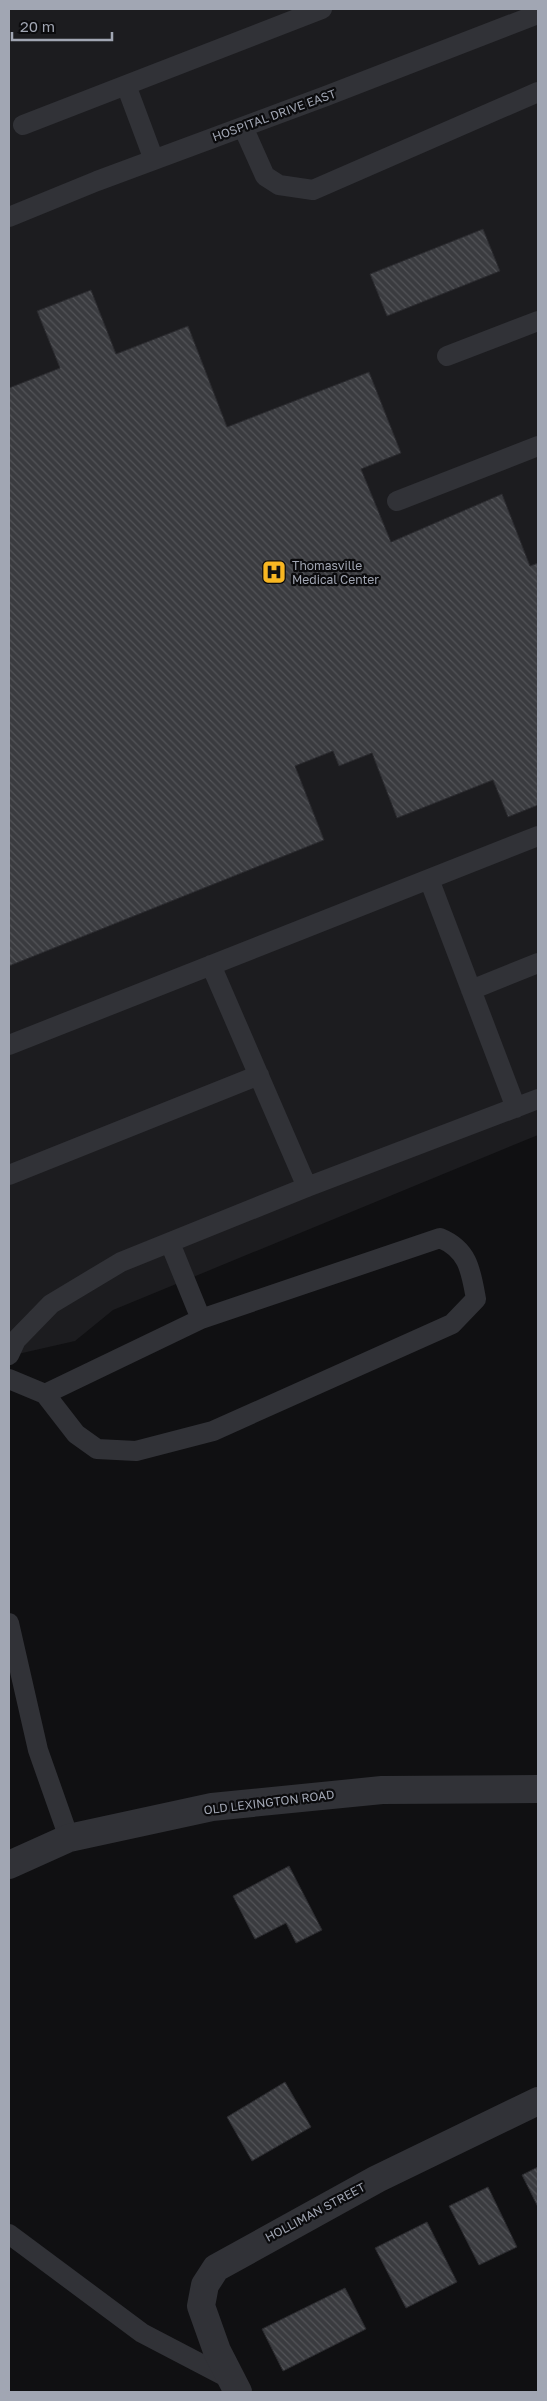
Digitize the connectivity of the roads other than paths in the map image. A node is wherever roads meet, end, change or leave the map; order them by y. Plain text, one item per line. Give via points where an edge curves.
1 (322, 9) edge
2 (538, 14) edge
3 (126, 85) junction
4 (538, 92) edge
5 (23, 125) dead end
6 (244, 127) junction
7 (154, 160) junction
8 (9, 217) edge
9 (538, 321) edge
10 (448, 356) dead end
11 (538, 446) edge
12 (397, 501) dead end
13 (538, 836) edge
14 (429, 879) junction
15 (538, 963) edge
16 (211, 965) junction
17 (471, 990) junction
18 (9, 1045) edge
19 (259, 1075) junction
20 (538, 1099) edge
21 (516, 1108) junction
22 (9, 1175) edge
23 (307, 1187) junction
24 (170, 1243) junction
25 (201, 1319) junction
26 (9, 1355) edge
27 (9, 1379) edge
28 (45, 1394) junction
29 (9, 1623) edge
30 (538, 1789) edge
31 (69, 1838) junction
32 (9, 1865) edge
33 (538, 2101) edge
34 (9, 2234) edge
35 (235, 2386) edge

1 - 3 lane
2 - 6 lane, HOSPITAL DRIVE EAST
3 - 5 lane
3 - 7 lane
4 - 6 lane via 313,190 279,185 265,176
6 - 7 lane, HOSPITAL DRIVE EAST
7 - 8 lane, HOSPITAL DRIVE EAST
9 - 10 lane
11 - 12 lane
13 - 14 lane
14 - 16 lane
14 - 17 lane
15 - 17 lane
16 - 18 lane
16 - 19 lane
17 - 21 lane
19 - 22 lane
19 - 23 lane
20 - 21 lane
21 - 23 lane
23 - 24 lane
24 - 25 lane
24 - 26 lane via 121,1262 51,1304 16,1340
25 - 28 lane
25 - 28 lane via 440,1238 453,1243 470,1265 476,1299 452,1324 213,1431 136,1452 97,1449 76,1434
27 - 28 lane
29 - 31 lane via 38,1750
30 - 31 street, OLD LEXINGTON ROAD via 382,1790 231,1805
31 - 32 street, OLD LEXINGTON ROAD
33 - 35 street, HOLLIMAN STREET via 377,2179 216,2268 205,2285 201,2306 217,2351
34 - 35 lane via 142,2333

